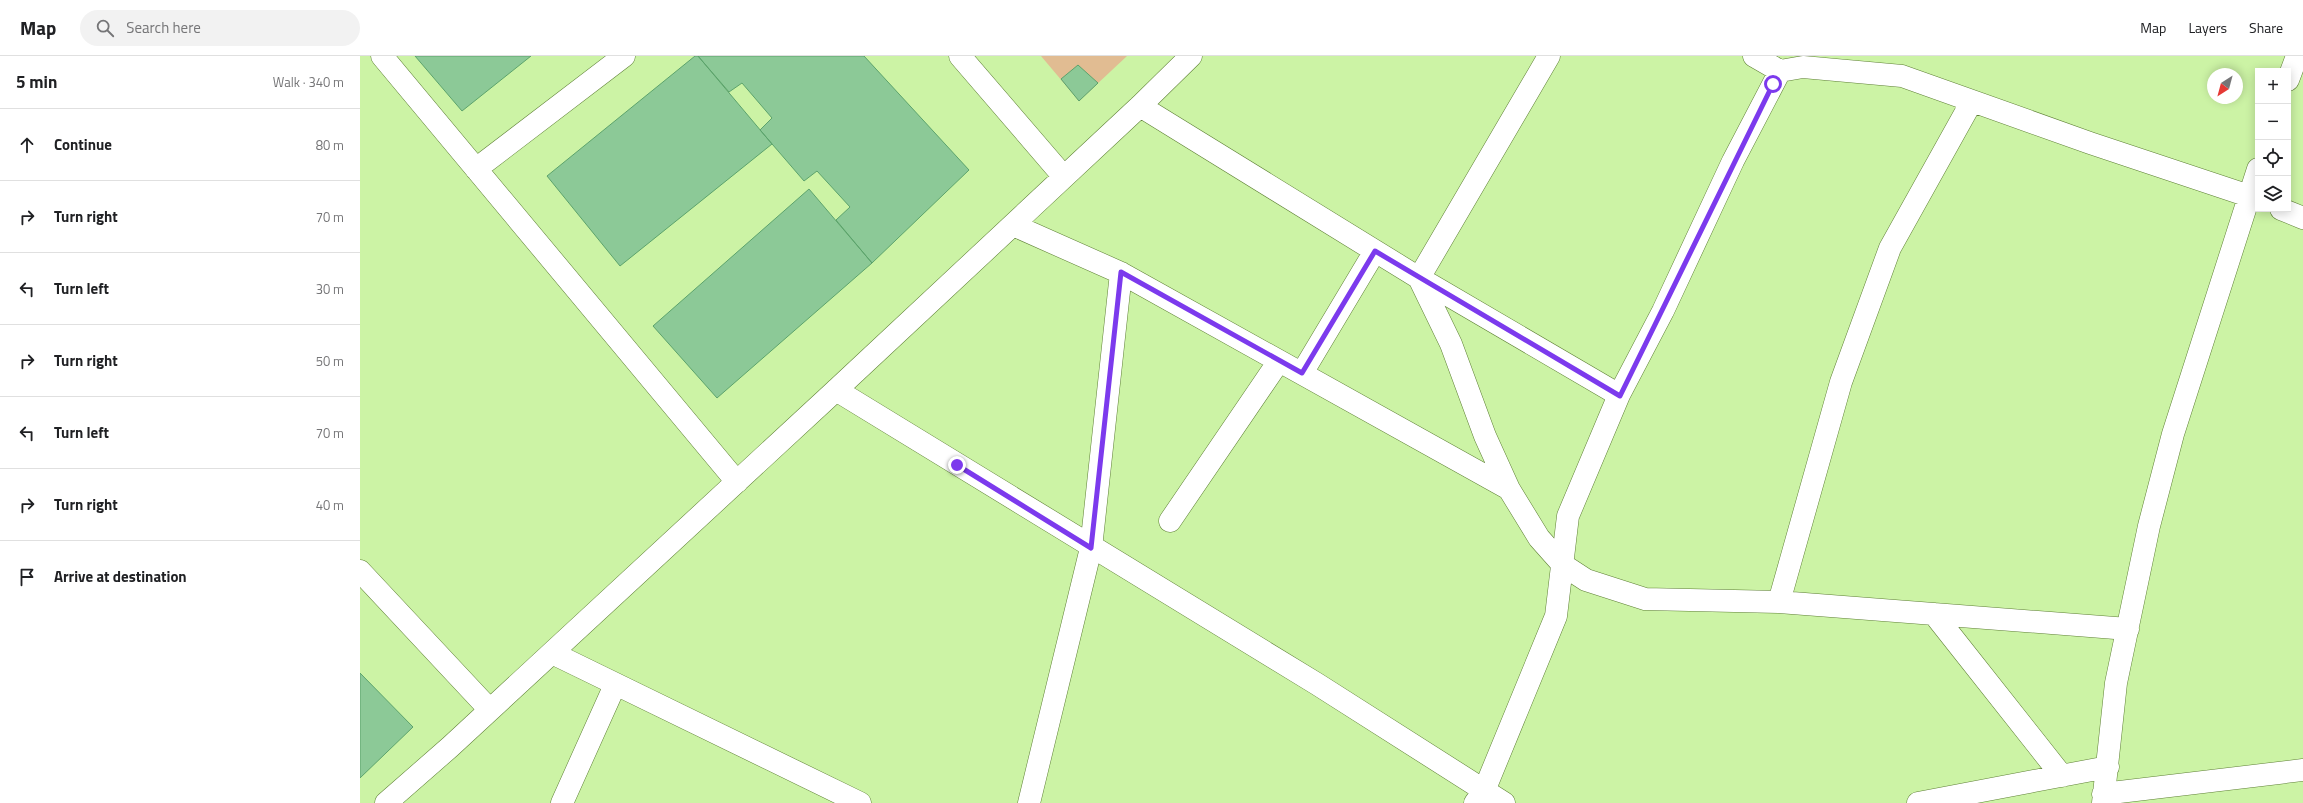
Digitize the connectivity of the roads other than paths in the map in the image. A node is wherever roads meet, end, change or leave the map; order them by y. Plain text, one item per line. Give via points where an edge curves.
1 (382, 56) edge
2 (624, 56) edge
3 (960, 56) edge
4 (1191, 56) edge
5 (1549, 56) edge
6 (1754, 56) edge
7 (2297, 56) edge
8 (1780, 71) junction
9 (2291, 72) edge
10 (1972, 101) junction
11 (1140, 106) junction
12 (476, 169) junction
13 (2257, 176) edge
14 (1064, 177) junction
15 (2254, 197) edge
16 (2288, 212) edge
17 (2303, 218) edge
18 (1013, 225) junction
19 (1375, 251) junction
20 (1121, 272) junction
21 (1419, 278) junction
22 (1279, 361) junction
23 (1302, 373) junction
24 (836, 390) junction
25 (1620, 396) junction
26 (737, 482) junction
27 (1509, 489) junction
28 (1170, 521) dead end
29 (1091, 548) junction
30 (1563, 565) junction
31 (362, 578) edge
32 (1779, 602) junction
33 (1934, 614) junction
34 (2128, 629) junction
35 (552, 653) junction
36 (615, 685) junction
37 (490, 710) junction
38 (2108, 767) junction
39 (2303, 770) edge
40 (2062, 776) junction
41 (1479, 797) edge
42 (2103, 798) edge
43 (386, 803) edge
44 (562, 803) edge
45 (860, 803) edge
46 (1029, 803) edge
47 (1504, 803) edge
48 (1918, 803) edge

1 - 12 street
2 - 12 street
3 - 14 street
4 - 11 street
5 - 21 street
6 - 8 street
7 - 9 street
8 - 10 street via 1803,67 1902,76
8 - 25 street
10 - 15 street
10 - 32 street via 1890,248 1841,382
11 - 14 street
11 - 19 street
12 - 26 street
13 - 15 street
14 - 18 street
15 - 34 street via 2173,434 2149,526
16 - 17 street
18 - 20 street
18 - 24 street
19 - 21 street
19 - 23 street
20 - 22 street
20 - 29 street
21 - 25 street
21 - 27 street via 1451,344 1484,436
22 - 23 street
22 - 28 street
23 - 27 street
24 - 26 street
24 - 29 street
25 - 30 street via 1568,516
26 - 35 street
27 - 30 street via 1539,538
29 - 41 street via 1317,684
29 - 46 street
30 - 32 street via 1586,580 1646,599
30 - 41 street via 1556,616
31 - 37 street
32 - 33 street
33 - 34 street
33 - 40 street
34 - 38 street via 2116,683
35 - 36 street
35 - 37 street
36 - 44 street
36 - 45 street
37 - 43 street
38 - 40 street
38 - 42 street
39 - 42 street
40 - 48 street
41 - 47 street

